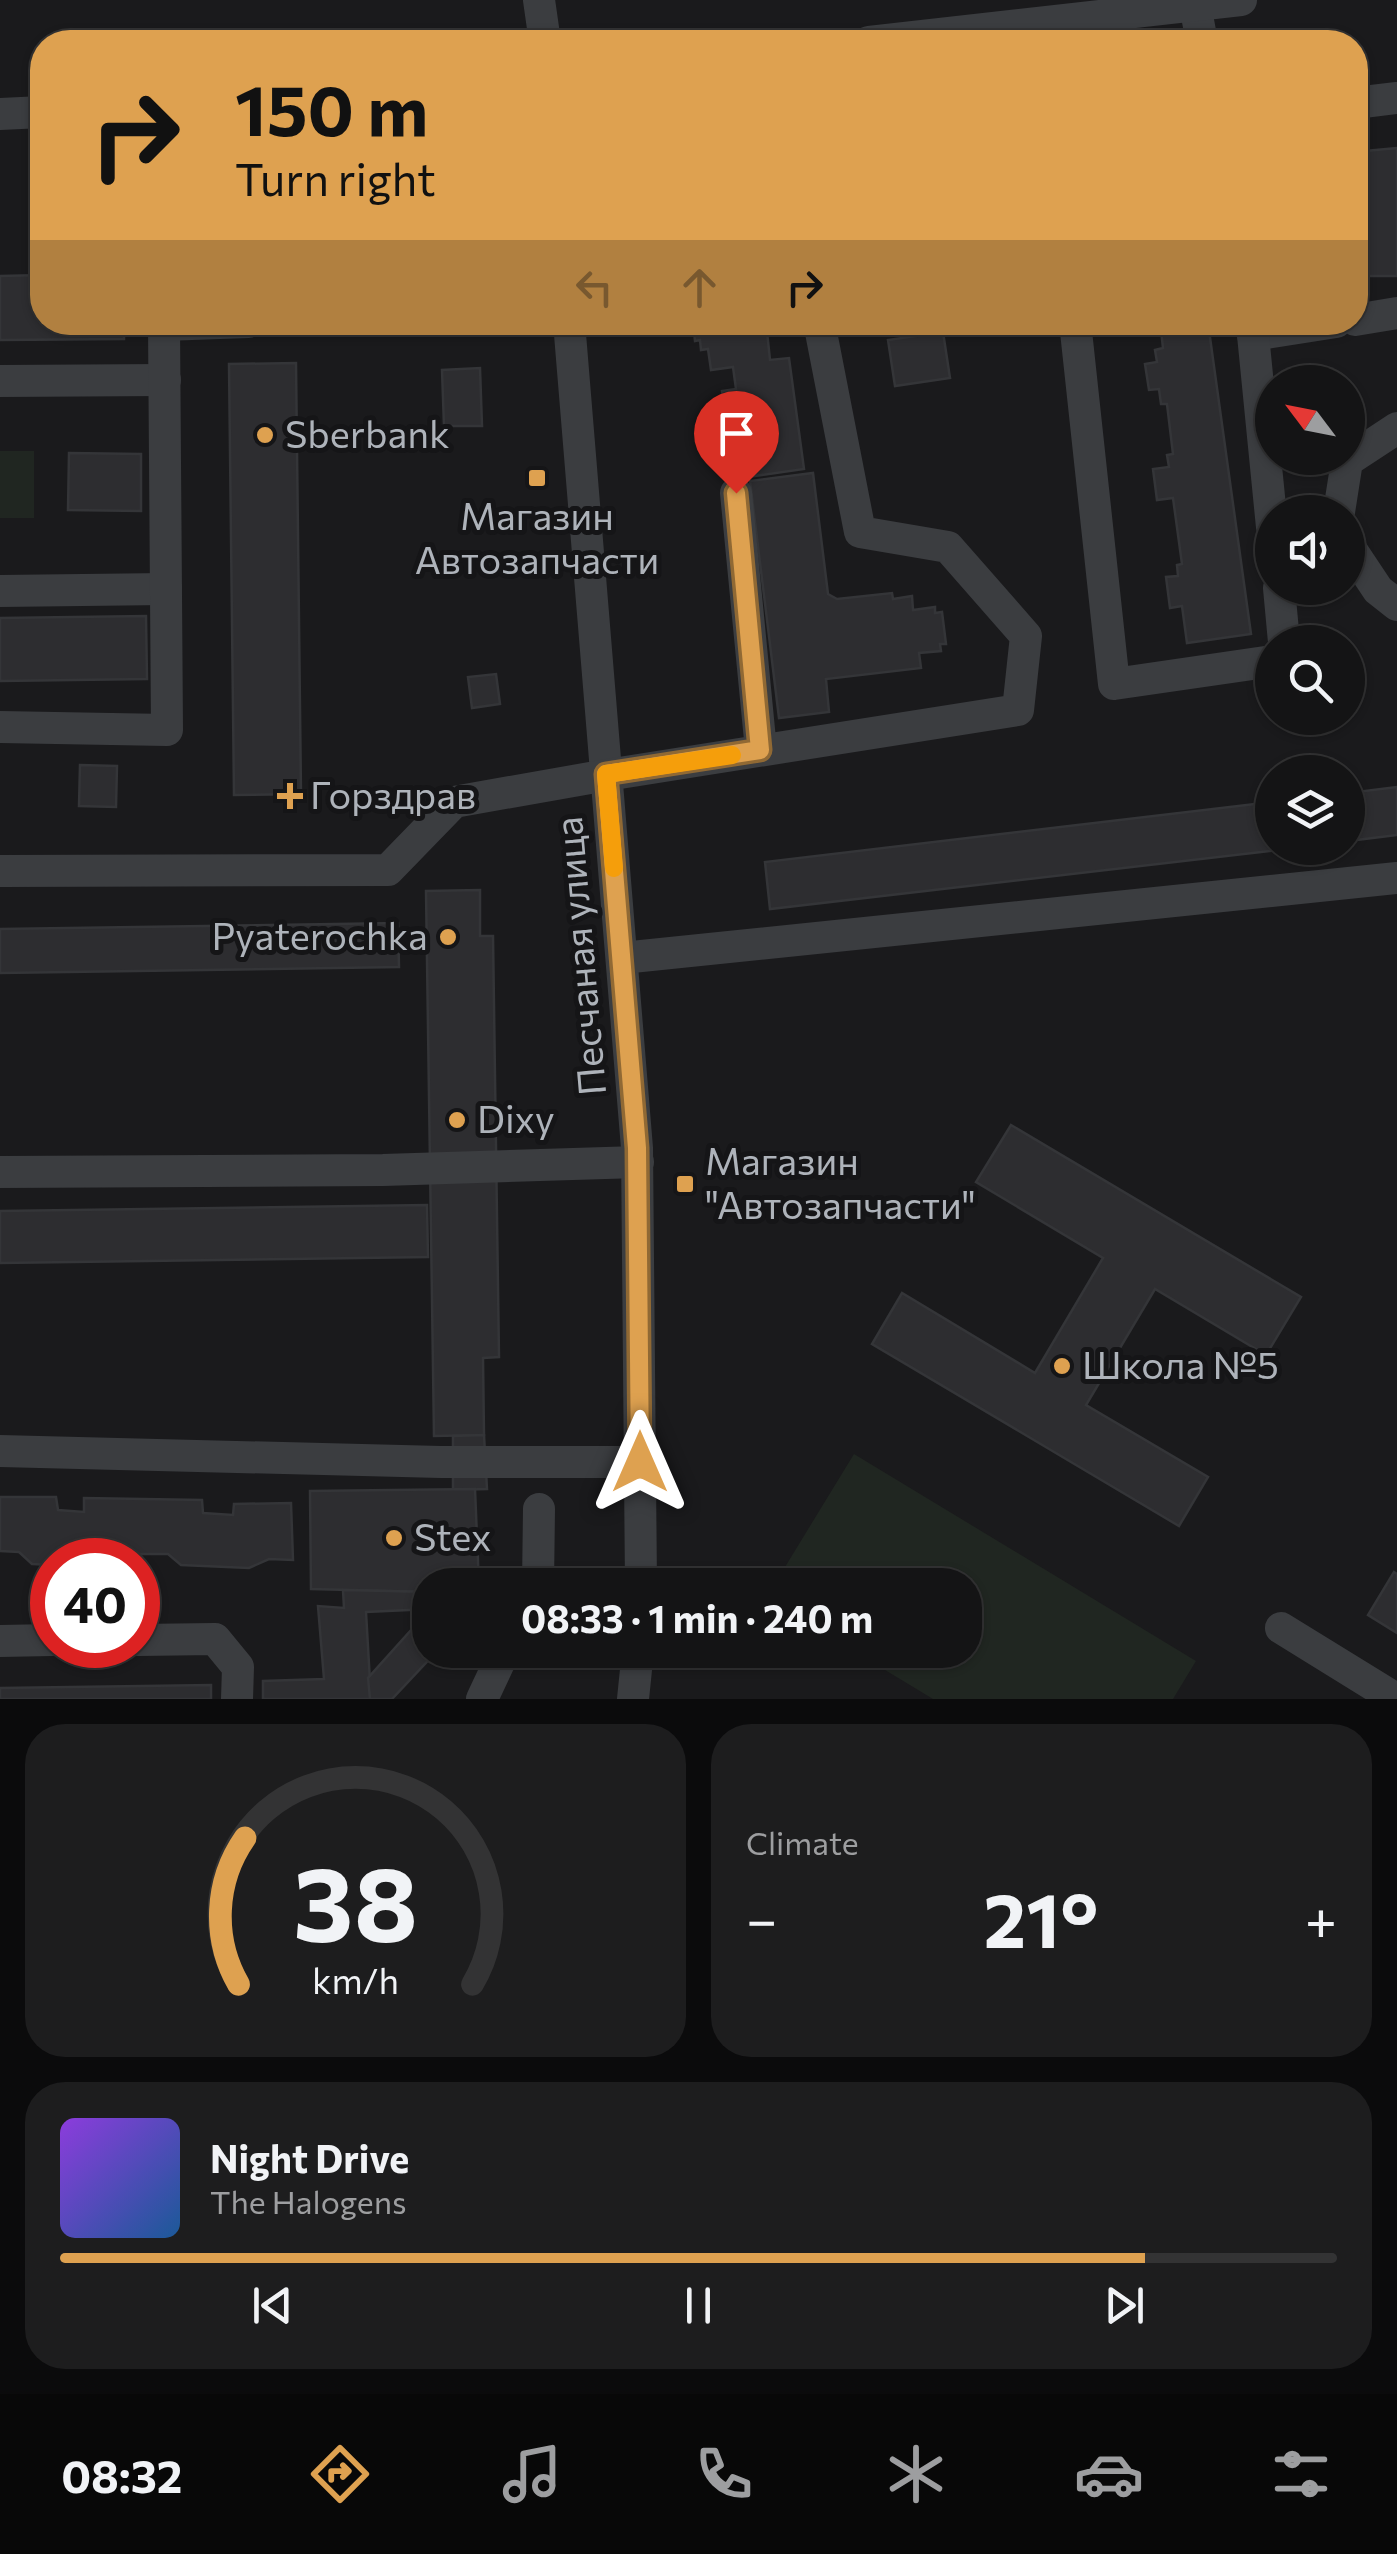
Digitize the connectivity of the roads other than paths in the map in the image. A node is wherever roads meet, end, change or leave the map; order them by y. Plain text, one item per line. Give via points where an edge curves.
1 (539, 0) edge
2 (1241, 0) edge
3 (1196, 5) junction
4 (1097, 8) edge
5 (543, 30) edge
6 (949, 30) edge
7 (1200, 30) edge
8 (1397, 98) edge
9 (1368, 101) edge
10 (30, 113) edge
11 (0, 114) edge
12 (1397, 313) edge
13 (1368, 318) edge
14 (164, 335) edge
15 (570, 335) edge
16 (822, 335) edge
17 (1076, 335) edge
18 (1253, 335) edge
19 (1257, 365) edge
20 (165, 380) junction
21 (0, 382) edge
22 (1397, 428) edge
23 (1365, 446) edge
24 (736, 493) dead end
25 (1365, 570) edge
26 (166, 589) junction
27 (0, 591) edge
28 (1397, 605) edge
29 (1255, 663) edge
30 (0, 727) edge
31 (760, 750) junction
32 (606, 774) junction
33 (0, 871) edge
34 (1397, 878) edge
35 (622, 958) junction
36 (638, 1162) junction
37 (0, 1172) edge
38 (0, 1452) edge
39 (640, 1462) junction
40 (539, 1509) dead end
41 (538, 1568) edge
42 (641, 1568) edge
43 (1281, 1628) dead end
44 (30, 1640) edge
45 (160, 1640) edge
46 (0, 1641) edge
47 (497, 1668) edge
48 (636, 1668) edge
49 (247, 1695) edge
50 (482, 1699) edge
51 (633, 1699) edge
52 (1396, 1699) edge

1 - 5 street
2 - 3 street
3 - 4 street
3 - 7 street
4 - 6 street
8 - 9 street
10 - 11 street
12 - 13 street
14 - 20 street
15 - 32 street, Песчаная улица
16 - 31 street via 860,532 948,547 1026,636 1018,710
17 - 29 street via 1114,684
18 - 19 street
20 - 21 street
20 - 26 street
22 - 23 street
24 - 31 street
25 - 28 street
26 - 27 street
26 - 30 street via 167,730
31 - 32 street
32 - 33 street via 454,802 388,870
32 - 35 street, Песчаная улица
34 - 35 street
35 - 36 street, Песчаная улица
36 - 37 street
36 - 39 street, Песчаная улица
38 - 39 street
39 - 42 street, Песчаная улица
40 - 41 street
43 - 52 street
44 - 46 street
45 - 49 street via 215,1640 238,1667
47 - 50 street
48 - 51 street

